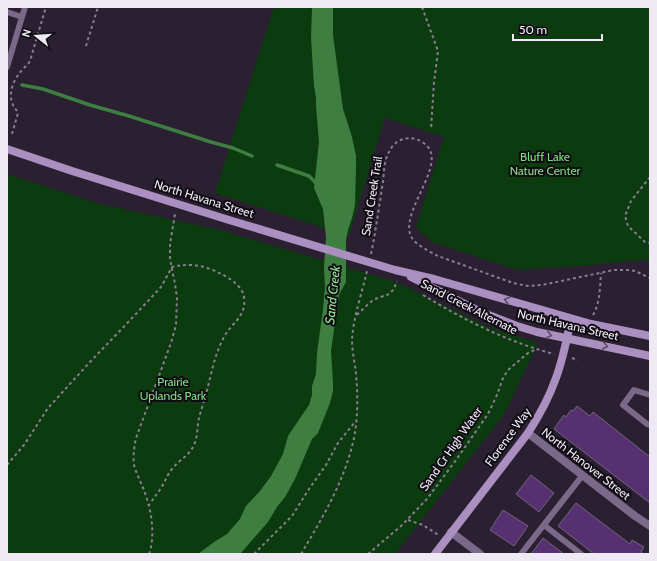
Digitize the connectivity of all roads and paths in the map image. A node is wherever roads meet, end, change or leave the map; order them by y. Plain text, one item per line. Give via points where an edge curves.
1 (25, 7) edge
2 (46, 7) edge
3 (98, 7) edge
4 (422, 7) edge
5 (7, 12) edge
6 (22, 17) junction
7 (86, 46) dead end
8 (7, 67) edge
9 (431, 130) dead end
10 (12, 134) dead end
11 (7, 149) edge
12 (650, 177) edge
13 (182, 216) dead end
14 (650, 243) edge
15 (370, 258) dead end
16 (368, 266) dead end
17 (172, 267) junction
18 (395, 270) junction
19 (601, 273) junction
20 (650, 278) edge
21 (393, 280) dead end
22 (421, 294) dead end
23 (595, 311) dead end
24 (356, 316) junction
25 (571, 319) junction
26 (650, 336) edge
27 (567, 338) junction
28 (537, 349) junction
29 (542, 351) dead end
30 (650, 356) edge
31 (650, 395) edge
32 (356, 421) junction
33 (650, 425) edge
34 (528, 433) junction
35 (7, 465) edge
36 (582, 476) junction
37 (149, 506) junction
38 (408, 520) junction
39 (544, 525) junction
40 (650, 526) edge
41 (451, 532) junction
42 (149, 554) edge
43 (254, 554) edge
44 (301, 554) edge
45 (368, 554) edge
46 (435, 554) edge
47 (480, 554) edge
48 (521, 554) edge
49 (581, 554) edge

1 - 6 lane
2 - 10 path via 29,64 12,86 13,105 18,113
3 - 7 path
4 - 9 path via 438,51
5 - 6 lane
6 - 8 lane
11 - 18 main road, North Havana Street
12 - 14 path via 631,201 625,216 628,226 645,242
13 - 17 path via 175,214 170,244
15 - 19 path, Sand Creek Trail via 389,152 396,142 403,138 411,138 430,148 432,157 431,167 409,223 410,234 426,250 513,283 528,286
16 - 24 path
17 - 35 path via 161,287 52,403 24,445
17 - 37 path via 177,298 176,325 134,447 134,466
17 - 37 path via 204,267 233,281 241,288 244,309 223,338 199,418 194,444 187,456 173,468
25 -> 18 main road, North Havana Street
18 -> 27 main road, North Havana Street via 481,312 537,332
19 - 20 path, Sand Creek Trail via 628,270
19 - 23 path
21 - 24 path via 397,282 390,294 370,302
22 - 28 path, Sand Creek Alternate via 493,332
24 - 32 path via 352,342 358,391
25 - 26 main road, North Havana Street
25 - 27 main road, Florence Way
27 -> 30 main road, North Havana Street
27 - 34 main road, Florence Way via 552,390
28 - 29 path, Sand Creek Alternate
28 - 38 path, Sand Cr High Water via 528,353 508,370 482,423 435,489
31 - 33 lane via 634,390 623,405
32 - 43 path via 338,444 292,516
32 - 44 path via 350,454 338,487
34 - 36 street, North Hanover Street
34 - 41 main road, Florence Way
36 - 39 lane
36 - 40 street, North Hanover Street
37 - 42 path via 152,539
38 - 41 path via 423,525 437,534
38 - 45 path, Sand Cr High Water
39 - 48 lane
39 - 49 lane
41 - 46 main road, Florence Way
41 - 47 street

